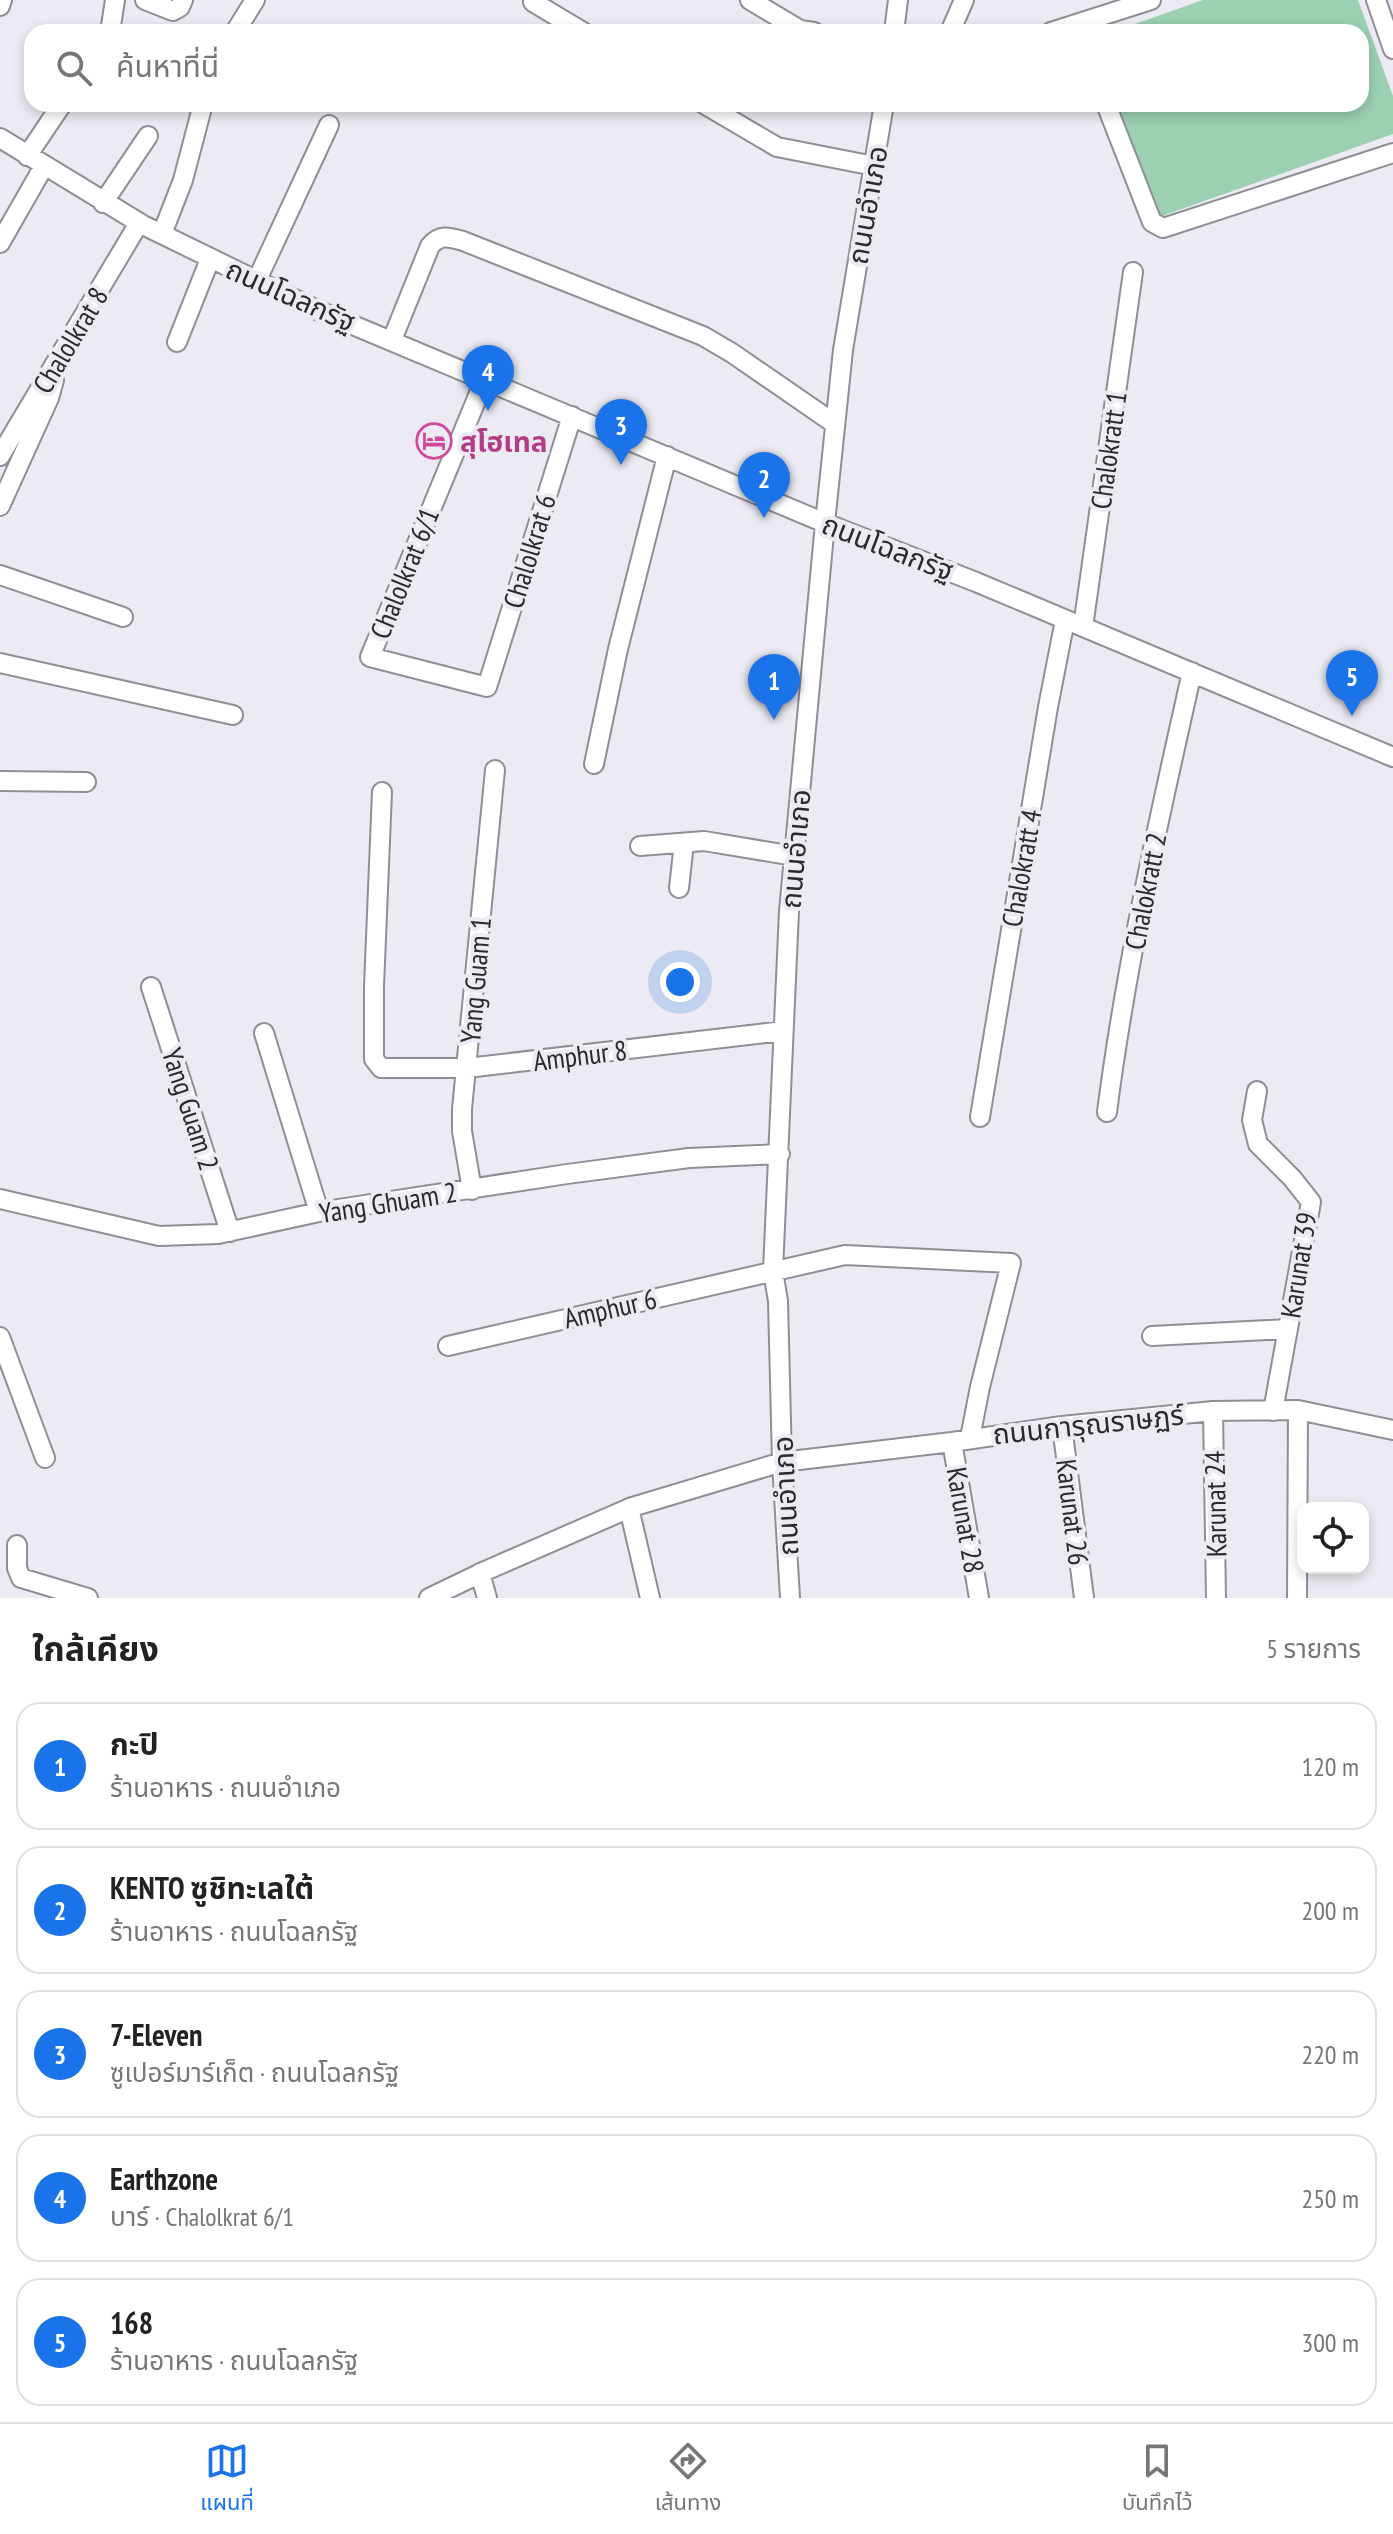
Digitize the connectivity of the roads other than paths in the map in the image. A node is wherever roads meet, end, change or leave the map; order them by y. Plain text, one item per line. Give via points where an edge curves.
1 (2, 0) edge
2 (115, 0) edge
3 (145, 0) edge
4 (183, 0) edge
5 (255, 0) edge
6 (750, 0) edge
7 (898, 0) edge
8 (964, 0) edge
9 (1151, 0) edge
10 (1376, 0) edge
11 (534, 1) edge
12 (0, 6) edge
13 (111, 24) edge
14 (240, 24) edge
15 (570, 24) edge
16 (790, 24) edge
17 (895, 24) edge
18 (954, 24) edge
19 (1087, 24) edge
20 (1393, 49) edge
21 (57, 112) edge
22 (201, 112) edge
23 (718, 112) edge
24 (883, 112) edge
25 (1109, 112) edge
26 (329, 125) dead end
27 (148, 136) dead end
28 (0, 138) edge
29 (1393, 153) edge
30 (27, 156) junction
31 (44, 166) junction
32 (874, 166) junction
33 (103, 203) junction
34 (139, 223) junction
35 (162, 234) junction
36 (0, 243) edge
37 (210, 259) junction
38 (1133, 272) dead end
39 (256, 282) junction
40 (392, 340) junction
41 (177, 342) dead end
42 (62, 353) junction
43 (485, 379) junction
44 (572, 416) junction
45 (835, 424) junction
46 (0, 456) edge
47 (667, 456) junction
48 (0, 506) edge
49 (825, 523) junction
50 (0, 575) edge
51 (123, 617) dead end
52 (1074, 624) junction
53 (0, 663) edge
54 (1192, 672) junction
55 (487, 687) joint
56 (233, 715) dead end
57 (1393, 757) edge
58 (594, 764) dead end
59 (495, 770) dead end
60 (0, 781) edge
61 (86, 782) dead end
62 (382, 792) dead end
63 (684, 843) junction
64 (640, 846) dead end
65 (794, 856) junction
66 (679, 888) dead end
67 (151, 987) dead end
68 (783, 1031) junction
69 (264, 1033) dead end
70 (467, 1068) junction
71 (1257, 1091) dead end
72 (1107, 1112) dead end
73 (980, 1117) dead end
74 (780, 1154) junction
75 (472, 1190) junction
76 (0, 1199) edge
77 (319, 1212) junction
78 (230, 1232) junction
79 (773, 1271) junction
80 (1288, 1329) junction
81 (1152, 1336) dead end
82 (0, 1337) edge
83 (448, 1346) dead end
84 (1298, 1410) junction
85 (1213, 1411) junction
86 (1273, 1411) junction
87 (1062, 1426) junction
88 (1393, 1430) edge
89 (961, 1440) junction
90 (45, 1458) dead end
91 (782, 1462) junction
92 (629, 1508) junction
93 (17, 1545) dead end
94 (480, 1573) junction
95 (88, 1598) edge
96 (429, 1598) edge
97 (487, 1598) edge
98 (650, 1598) edge
99 (790, 1598) edge
100 (979, 1598) edge
101 (1084, 1598) edge
102 (1216, 1598) edge
103 (1297, 1598) edge

1 - 12 street
2 - 13 street
3 - 4 street via 173,11
5 - 14 street
6 - 16 street
7 - 17 street
8 - 18 street
9 - 19 street
10 - 20 street
11 - 15 street
21 - 30 street
22 - 35 street
23 - 32 street via 777,147
24 - 32 street, ถนนอำเภอ
25 - 29 street via 1152,222 1163,228
26 - 39 street
27 - 33 street
28 - 30 street, ถนนโฉลกรัฐ
30 - 31 street, ถนนโฉลกรัฐ
31 - 33 street, ถนนโฉลกรัฐ
31 - 36 street
32 - 45 street, ถนนอำเภอ
33 - 34 street, ถนนโฉลกรัฐ
34 - 35 street, ถนนโฉลกรัฐ
34 - 42 street, Chalolkrat 8
35 - 37 street, ถนนโฉลกรัฐ
37 - 39 street, ถนนโฉลกรัฐ
37 - 41 street
38 - 52 street, Chalokratt 1
39 - 40 street, ถนนโฉลกรัฐ
40 - 43 street, ถนนโฉลกรัฐ
40 - 45 street via 430,246 445,236 689,329
42 - 46 street, Chalolkrat 8
42 - 48 street via 49,398
43 - 44 street, ถนนโฉลกรัฐ
43 - 55 street, Chalolkrat 6/1 via 370,657
44 - 47 street, ถนนโฉลกรัฐ
44 - 55 street, Chalolkrat 6
45 - 49 street, ถนนอำเภอ
47 - 49 street, ถนนโฉลกรัฐ
47 - 58 street
49 - 52 street, ถนนโฉลกรัฐ
49 - 65 street, ถนนอำเภอ
50 - 51 street
52 - 54 street, ถนนโฉลกรัฐ
52 - 73 street, Chalokratt 4 via 1048,707
53 - 56 street
54 - 57 street, ถนนโฉลกรัฐ
54 - 72 street, Chalokratt 2 via 1118,1024
59 - 70 street, Yang Guam 1
60 - 61 street
62 - 70 street, Amphur 8 via 374,1059 389,1069
63 - 64 street
63 - 65 street via 704,841
63 - 66 street
65 - 68 street, ถนนอำเภอ
67 - 78 street, Yang Guam 2
68 - 70 street, Amphur 8
68 - 74 street, ถนนอำเภอ
69 - 77 street
70 - 75 street, Yang Guam 1 via 462,1118
71 - 80 street, Karunat 39 via 1252,1120 1258,1144 1311,1202
74 - 75 street, Yang Ghuam 2 via 689,1158
74 - 79 street, ถนนอำเภอ
75 - 77 street, Yang Ghuam 2
76 - 78 street, Yang Ghuam 2 via 159,1236
77 - 78 street, Yang Ghuam 2
79 - 83 street, Amphur 6
79 - 89 street, Amphur 6 via 854,1254 1011,1263
79 - 91 street, ถนนอำเภอ
80 - 81 street
80 - 86 street, Karunat 39
82 - 90 street
84 - 86 street, ถนนการุณราษฏร์
84 - 88 street, ถนนการุณราษฏร์
84 - 103 street
85 - 86 street, ถนนการุณราษฏร์
85 - 87 street, ถนนการุณราษฏร์
85 - 102 street, Karunat 24
87 - 89 street, ถนนการุณราษฏร์
87 - 101 street, Karunat 26
89 - 91 street, ถนนการุณราษฏร์
89 - 100 street, Karunat 28
91 - 92 street, ถนนการุณราษฏร์
91 - 99 street, ถนนอำเภอ
92 - 94 street, ถนนการุณราษฏร์
92 - 98 street
93 - 95 street via 21,1578
94 - 96 street, ถนนการุณราษฏร์
94 - 97 street

